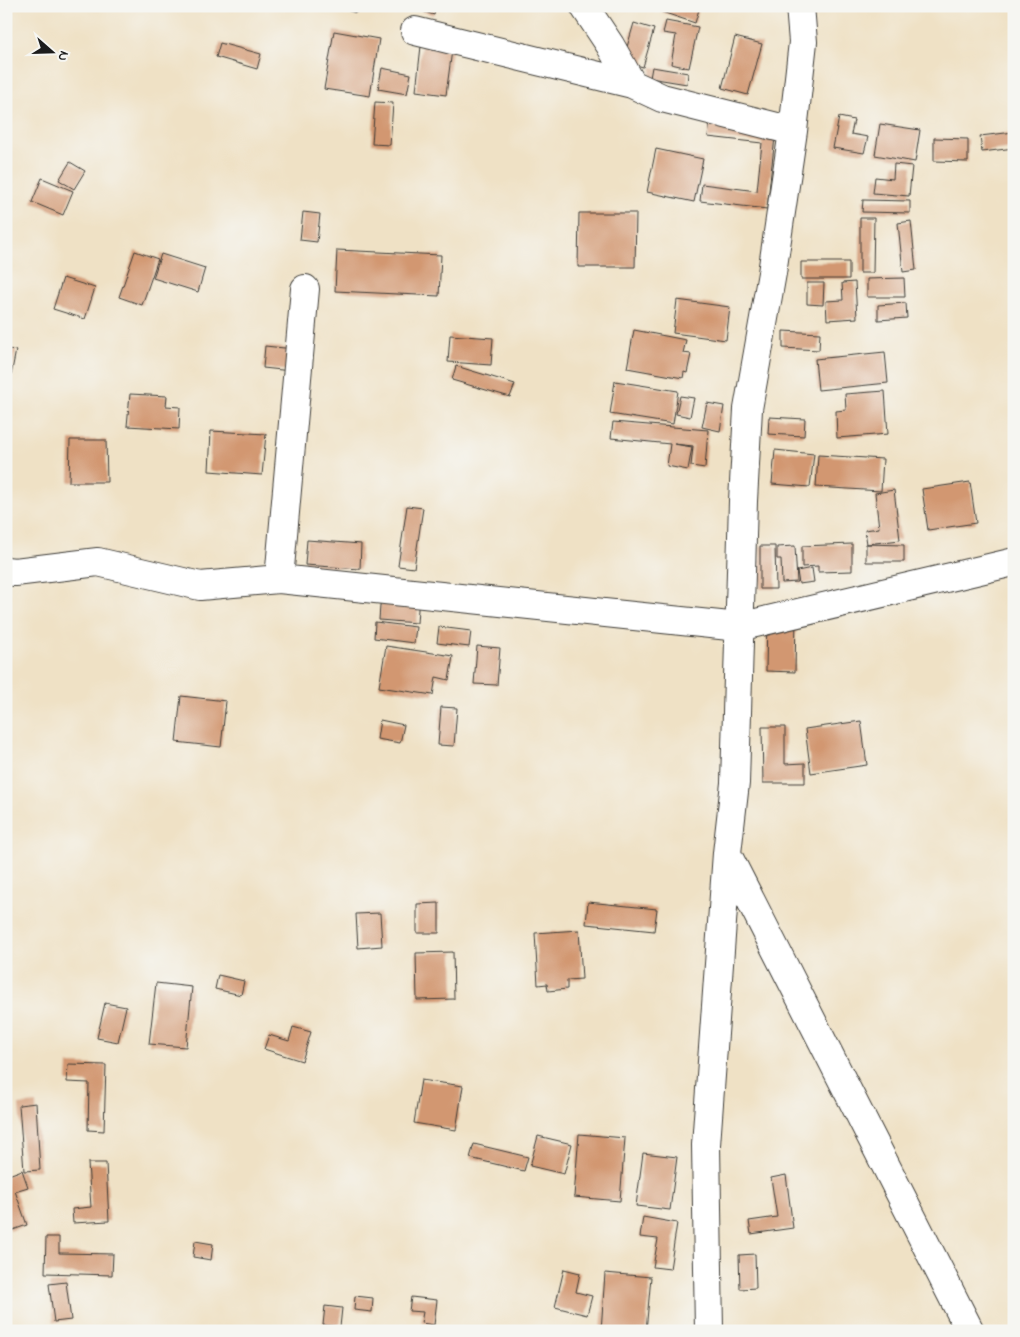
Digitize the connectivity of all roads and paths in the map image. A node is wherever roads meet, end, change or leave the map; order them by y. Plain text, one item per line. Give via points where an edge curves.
1 (584, 6) edge
2 (800, 6) edge
3 (415, 31) dead end
4 (632, 84) junction
5 (793, 131) junction
6 (306, 289) dead end
7 (1014, 562) edge
8 (6, 571) edge
9 (279, 579) junction
10 (739, 627) junction
11 (726, 853) junction
12 (708, 1331) edge
13 (970, 1331) edge

1 - 4 street
2 - 5 street via 803,42
3 - 4 street
4 - 5 street via 662,98
5 - 10 street via 748,409
6 - 9 street
7 - 10 street
8 - 9 street via 98,562 200,586
9 - 10 street
10 - 11 street via 735,782
11 - 12 street via 706,1145
11 - 13 street

